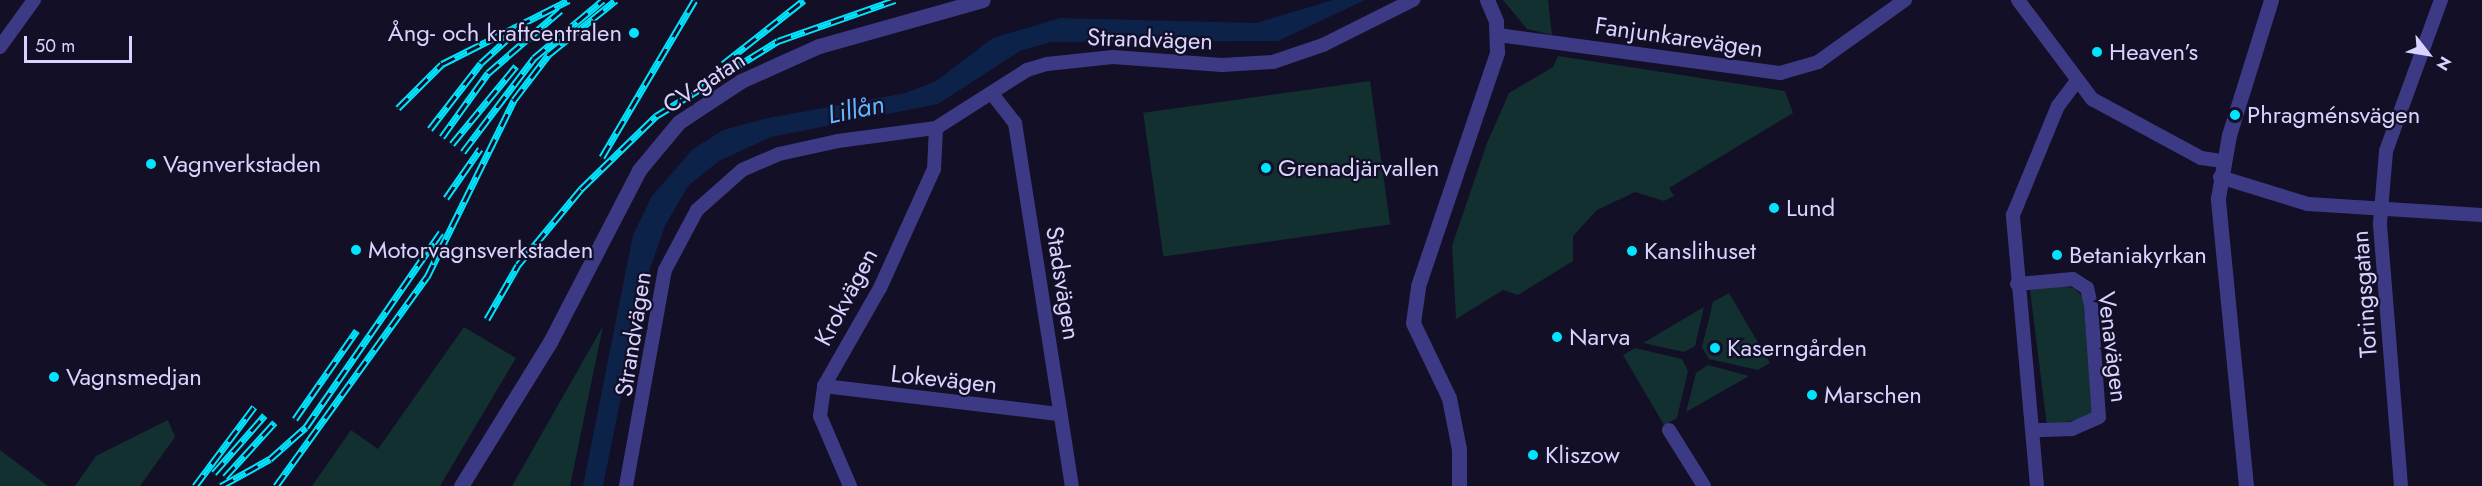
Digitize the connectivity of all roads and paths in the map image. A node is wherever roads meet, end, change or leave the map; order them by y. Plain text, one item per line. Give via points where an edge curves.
1 (34, 0) edge
2 (983, 0) edge
3 (1413, 0) edge
4 (1486, 0) edge
5 (1905, 0) edge
6 (2018, 0) edge
7 (2271, 0) edge
8 (2441, 0) edge
9 (1498, 35) junction
10 (0, 47) edge
11 (2076, 82) junction
12 (993, 94) junction
13 (936, 128) junction
14 (2223, 161) junction
15 (2220, 177) junction
16 (2384, 209) junction
17 (2482, 215) edge
18 (2017, 284) junction
19 (824, 386) junction
20 (1060, 414) junction
21 (1669, 430) dead end
22 (2035, 430) junction
23 (461, 486) edge
24 (626, 486) edge
25 (850, 486) edge
26 (1072, 486) edge
27 (1459, 486) edge
28 (1704, 486) edge
29 (2037, 486) edge
30 (2246, 486) edge
31 (2401, 486) edge

1 - 10 street
2 - 23 street, CV-gatan via 819,46 741,81 680,122 639,170 550,342
3 - 12 street, Strandvägen via 1323,45 1273,62 1075,59 1027,70
4 - 9 street
5 - 9 street, Fanjunkarevägen via 1818,62 1780,73
6 - 11 street
7 - 14 street
8 - 16 street, Toringsgatan via 2386,151
9 - 27 street via 1491,73 1414,299 1413,323 1453,416
11 - 14 street via 2092,99 2192,153
11 - 18 street via 2058,106 2013,215
12 - 13 street, Strandvägen
12 - 20 street, Stadsvägen via 1015,123
13 - 19 street, Krokvägen via 934,169 880,288
13 - 24 street, Strandvägen via 779,154 742,170 710,194 674,246 665,270
14 - 15 street
15 - 16 street via 2308,204
15 - 30 street
16 - 17 street
16 - 31 street, Toringsgatan via 2381,258
18 - 22 street
18 - 22 street, Venavägen via 2073,279 2087,288 2091,306 2099,417 2072,429
19 - 20 street, Lokevägen
19 - 25 street, Krokvägen via 820,416
20 - 26 street, Stadsvägen
21 - 28 street
22 - 29 street

